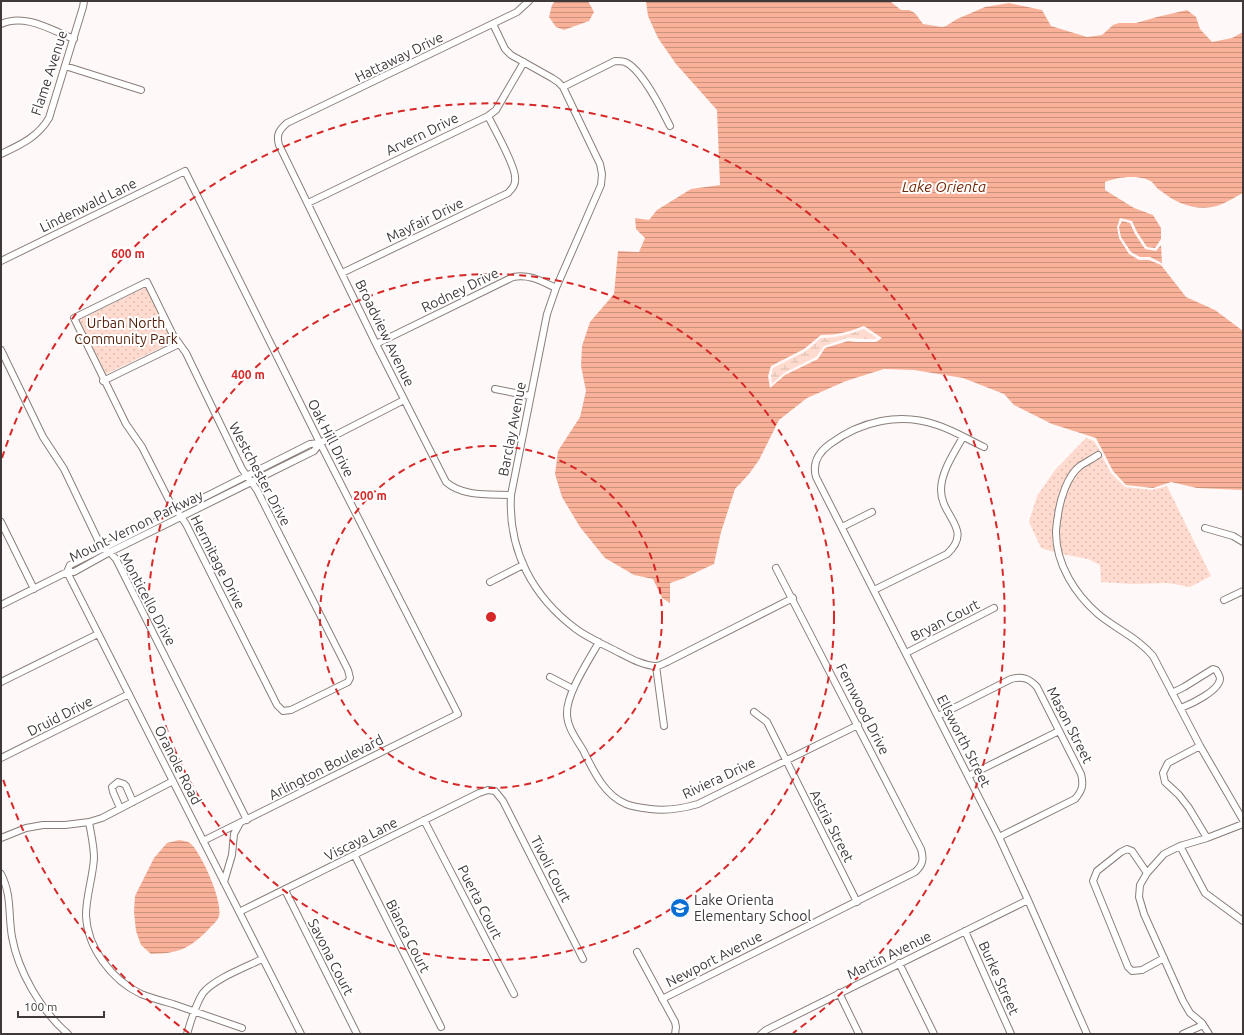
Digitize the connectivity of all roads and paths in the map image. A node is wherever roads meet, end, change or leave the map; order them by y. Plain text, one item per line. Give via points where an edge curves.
1 (84, 1) edge
2 (529, 1) edge
3 (1, 24) edge
4 (493, 24) junction
5 (74, 39) junction
6 (524, 62) junction
7 (65, 66) junction
8 (563, 87) junction
9 (141, 90) dead end
10 (488, 116) junction
11 (670, 126) dead end
12 (278, 133) joint
13 (1, 154) edge
14 (185, 171) joint
15 (308, 203) junction
16 (1, 261) edge
17 (342, 273) junction
18 (556, 288) junction
19 (74, 318) joint
20 (179, 344) junction
21 (376, 344) junction
22 (1, 350) edge
23 (103, 380) junction
24 (495, 389) dead end
25 (530, 396) junction
26 (404, 400) junction
27 (963, 437) junction
28 (320, 443) junction
29 (984, 447) dead end
30 (1098, 455) dead end
31 (247, 476) junction
32 (251, 482) junction
33 (511, 495) junction
34 (177, 510) junction
35 (872, 512) dead end
36 (181, 517) junction
37 (1, 522) edge
38 (842, 527) junction
39 (1205, 528) dead end
40 (1243, 542) edge
41 (105, 547) junction
42 (110, 552) junction
43 (523, 565) junction
44 (776, 568) dead end
45 (67, 572) junction
46 (490, 582) dead end
47 (34, 589) junction
48 (874, 590) junction
49 (1243, 591) edge
50 (793, 598) junction
51 (1224, 600) dead end
52 (1, 605) edge
53 (994, 608) dead end
54 (98, 634) junction
55 (599, 642) junction
56 (906, 653) junction
57 (656, 666) junction
58 (550, 677) dead end
59 (1, 682) edge
60 (573, 689) junction
61 (1172, 693) junction
62 (129, 694) junction
63 (1181, 708) junction
64 (283, 711) joint
65 (754, 712) dead end
66 (458, 714) joint
67 (938, 716) junction
68 (664, 726) dead end
69 (858, 726) junction
70 (1059, 731) junction
71 (1200, 746) junction
72 (1, 758) edge
73 (786, 760) junction
74 (968, 776) junction
75 (173, 782) junction
76 (495, 791) joint
77 (133, 802) junction
78 (120, 808) junction
79 (1241, 812) edge
80 (247, 820) junction
81 (424, 820) junction
82 (1243, 820) edge
83 (89, 822) junction
84 (240, 823) junction
85 (1243, 824) edge
86 (999, 837) junction
87 (1, 838) edge
88 (1207, 838) junction
89 (204, 841) junction
90 (1180, 846) junction
91 (354, 856) junction
92 (922, 862) joint
93 (1147, 873) junction
94 (1, 874) edge
95 (224, 882) junction
96 (285, 890) junction
97 (1028, 900) junction
98 (856, 902) junction
99 (239, 912) junction
100 (1243, 920) edge
101 (965, 931) junction
102 (637, 952) dead end
103 (1164, 958) junction
104 (262, 959) junction
105 (583, 959) dead end
106 (899, 963) junction
107 (839, 993) junction
108 (514, 994) dead end
109 (662, 999) junction
110 (194, 1012) junction
111 (1203, 1025) junction
112 (441, 1027) dead end
113 (242, 1028) dead end
114 (675, 1033) edge
115 (68, 1034) edge
116 (187, 1034) edge
117 (301, 1034) edge
118 (357, 1034) edge
119 (762, 1034) edge
120 (859, 1034) edge
121 (934, 1034) edge
122 (1011, 1034) edge
123 (1087, 1034) edge
124 (1183, 1034) edge
125 (1209, 1034) edge

1 - 5 street, Flame Avenue
2 - 4 street, Hattaway Drive via 517,12
3 - 5 street via 21,20
4 - 6 street, Barclay Avenue via 505,49
4 - 12 street, Hattaway Drive via 287,124
5 - 7 street, Flame Avenue
6 - 8 street, Barclay Avenue
6 - 10 street, Arvern Drive via 496,110
7 - 9 street
7 - 13 street, Flame Avenue via 45,126 26,141
8 - 11 street via 615,61 623,61 630,64 651,91
8 - 18 street, Barclay Avenue via 600,164 602,174 601,185
10 - 15 street, Arvern Drive
10 - 17 street, Mayfair Drive via 514,171 515,183 512,189
12 - 15 street, Broadview Avenue via 279,145
14 - 16 street, Lindenwald Lane
14 - 28 street, Oak Hill Drive
15 - 17 street, Broadview Avenue
17 - 21 street, Broadview Avenue
18 - 21 street, Rodney Drive via 531,277 513,277
18 - 25 street, Barclay Avenue via 547,314
19 - 20 street, Westchester Drive via 147,282
19 - 23 street, Hermitage Drive
20 - 23 street
20 - 31 street, Westchester Drive via 186,353
21 - 26 street, Broadview Avenue
22 - 41 street, Monticello Drive via 43,437 64,469 98,540
23 - 34 street, Hermitage Drive via 171,504
24 - 25 street
25 - 33 street, Barclay Avenue
26 - 28 street, Mount Vernon Parkway
26 - 33 street, Broadview Avenue via 446,482 463,492
27 - 29 street
27 - 38 street, Ellsworth Street via 937,424 892,418 847,432 829,445 817,458 814,470
27 - 48 street via 942,479 941,491 943,502 956,528 957,542 947,554
28 - 31 street, Mount Vernon Parkway via 310,444
28 - 32 street, Mount Vernon Parkway via 314,451
28 - 66 street, Oak Hill Drive
30 - 61 street via 1079,467 1060,499 1056,532 1057,549 1065,573 1076,591 1098,614 1145,646
31 - 32 street, Westchester Drive
31 - 34 street, Mount Vernon Parkway
32 - 36 street, Mount Vernon Parkway
32 - 64 street, Westchester Drive via 345,663 350,678 345,683 291,710
33 - 43 street, Barclay Avenue via 512,532
34 - 36 street, Hermitage Drive
34 - 41 street, Mount Vernon Parkway
35 - 38 street
36 - 42 street, Mount Vernon Parkway
36 - 64 street, Hermitage Drive via 277,705
37 - 47 street
38 - 48 street, Ellsworth Street
39 - 40 street via 1233,536
41 - 42 street, Monticello Drive
41 - 45 street, Mount Vernon Parkway via 70,565
42 - 45 street, Mount Vernon Parkway via 74,572
42 - 80 street, Monticello Drive
43 - 46 street
43 - 55 street, Barclay Avenue via 545,602 577,630
44 - 50 street, Fernwood Drive
45 - 47 street
45 - 54 street, Oranole Road
47 - 52 street
48 - 56 street, Ellsworth Street
49 - 51 street
50 - 57 street
50 - 69 street, Fernwood Drive
53 - 56 street, Bryan Court
54 - 59 street
54 - 62 street, Oranole Road
55 - 57 street, Barclay Avenue via 634,660
55 - 60 street, Riviera Drive
56 - 67 street, Ellsworth Street
57 - 68 street
58 - 60 street
60 - 73 street, Riviera Drive via 567,715 571,727 592,770 602,784 626,804 660,810 684,808 698,804
61 - 63 street
61 - 63 street via 1213,669 1216,670 1220,681 1210,693
62 - 72 street, Druid Drive
62 - 75 street, Oranole Road
63 - 71 street
65 - 73 street, Astria Street via 767,722
66 - 80 street, Arlington Boulevard
67 - 70 street, Mason Street via 1019,677 1027,678 1037,687
67 - 74 street, Ellsworth Street
69 - 73 street, Riviera Drive
69 - 92 street, Fernwood Drive via 921,849
70 - 74 street
70 - 86 street, Mason Street via 1081,774 1083,780 1080,794 1075,799
71 - 79 street
71 - 88 street via 1168,762 1163,773 1165,782 1189,808
73 - 98 street, Astria Street
74 - 86 street, Ellsworth Street
75 - 77 street
75 - 89 street, Oranole Road
76 - 81 street, Viscaya Lane via 479,793
76 - 105 street, Tivoli Court via 503,801
77 - 78 street
77 - 78 street via 126,786 115,783 112,787 113,792
78 - 83 street
79 - 82 street
80 - 84 street, Arlington Boulevard
81 - 91 street, Viscaya Lane
81 - 108 street, Puerta Court
83 - 87 street via 26,828
83 - 110 street via 94,858 86,916 89,933 102,961 125,984 141,994
84 - 89 street, Arlington Boulevard
84 - 95 street via 234,834 232,855
85 - 88 street
86 - 97 street, Ellsworth Street
88 - 90 street
89 - 95 street, Oranole Road
90 - 93 street via 1164,854
90 - 100 street via 1205,893
91 - 96 street, Viscaya Lane
91 - 112 street, Bianca Court
92 - 98 street, Newport Avenue via 915,872
93 - 103 street via 1140,885 1139,897
93 - 103 street via 1132,851 1127,849 1097,871 1094,881 1132,971 1142,970
94 - 115 street via 9,896 12,937 22,968 37,998
95 - 99 street, Oranole Road
96 - 99 street, Viscaya Lane
96 - 118 street, Savona Court
97 - 101 street, Martin Avenue
97 - 123 street, Ellsworth Street
98 - 109 street, Newport Avenue
99 - 104 street, Oranole Road
101 - 106 street, Martin Avenue
101 - 122 street, Burke Street
102 - 109 street
103 - 111 street via 1190,1013
104 - 110 street via 212,985 203,994
104 - 117 street, Oranole Road
106 - 107 street, Martin Avenue
106 - 121 street
107 - 119 street, Martin Avenue
107 - 120 street
109 - 114 street via 675,1022
110 - 113 street
110 - 116 street
111 - 124 street
111 - 125 street

